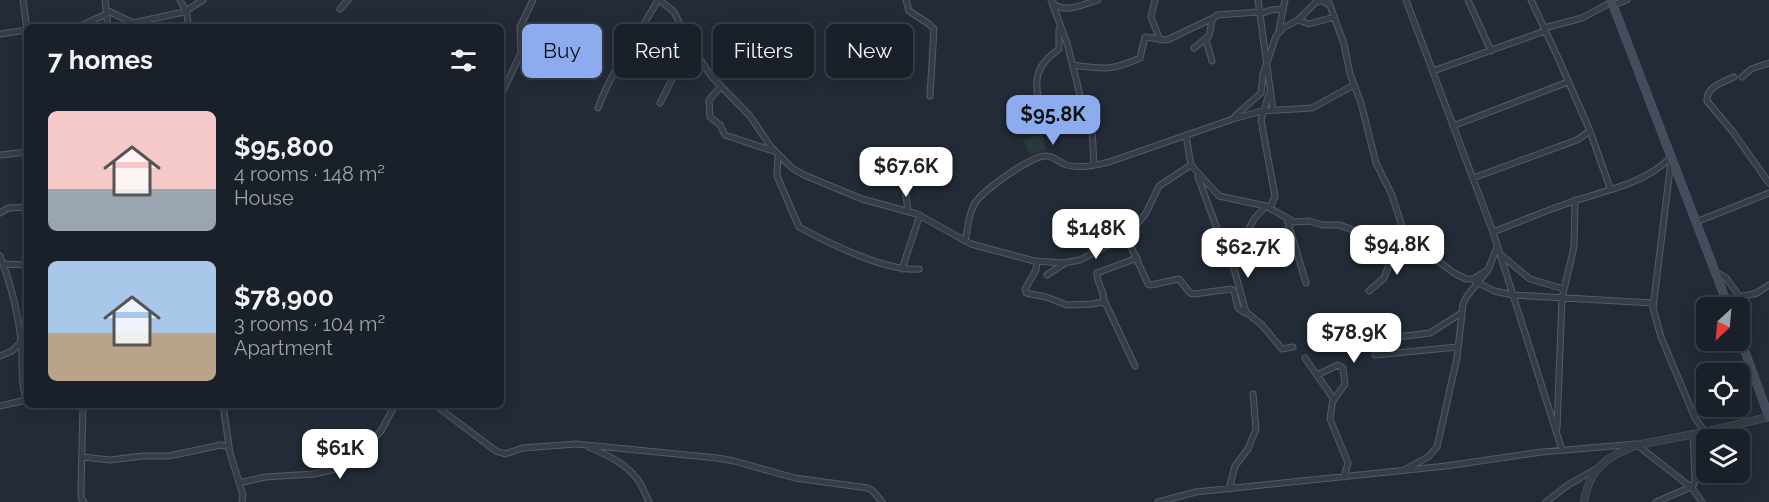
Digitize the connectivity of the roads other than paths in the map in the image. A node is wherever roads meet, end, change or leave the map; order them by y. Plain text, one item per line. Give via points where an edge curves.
1 (23, 0) edge
2 (105, 0) edge
3 (180, 0) edge
4 (203, 0) edge
5 (348, 0) edge
6 (533, 0) edge
7 (659, 0) edge
8 (906, 0) edge
9 (1051, 0) edge
10 (1098, 0) edge
11 (1155, 0) edge
12 (1258, 0) edge
13 (1285, 0) edge
14 (1406, 0) edge
15 (1468, 0) edge
16 (1531, 0) edge
17 (1627, 0) edge
18 (1329, 3) edge
19 (1612, 3) edge
20 (340, 9) dead end
21 (1283, 9) junction
22 (186, 11) junction
23 (106, 12) junction
24 (1259, 13) junction
25 (1334, 17) junction
26 (1213, 18) junction
27 (1298, 20) junction
28 (1059, 21) junction
29 (133, 23) joint
30 (26, 24) edge
31 (85, 24) edge
32 (108, 24) edge
33 (188, 24) edge
34 (680, 24) edge
35 (24, 30) edge
36 (1545, 30) junction
37 (1279, 32) junction
38 (0, 34) edge
39 (1160, 40) junction
40 (1206, 40) junction
41 (1194, 48) dead end
42 (1491, 51) junction
43 (1212, 61) dead end
44 (701, 62) edge
45 (1769, 63) edge
46 (1072, 65) junction
47 (1266, 65) junction
48 (1433, 71) junction
49 (1734, 77) dead end
50 (1742, 77) dead end
51 (673, 78) edge
52 (1568, 82) junction
53 (1354, 85) junction
54 (721, 86) junction
55 (504, 89) edge
56 (1269, 94) junction
57 (930, 96) dead end
58 (660, 103) dead end
59 (598, 108) dead end
60 (1273, 110) junction
61 (1263, 111) junction
62 (1233, 119) junction
63 (1062, 121) dead end
64 (1453, 126) junction
65 (1590, 131) junction
66 (1186, 135) junction
67 (24, 152) edge
68 (776, 153) junction
69 (0, 155) edge
70 (913, 155) dead end
71 (1671, 158) junction
72 (1094, 165) junction
73 (1191, 165) junction
74 (1197, 172) junction
75 (1473, 178) junction
76 (1769, 183) edge
77 (1610, 188) junction
78 (1769, 193) edge
79 (1575, 200) junction
80 (24, 207) edge
81 (1268, 207) junction
82 (908, 211) junction
83 (0, 213) edge
84 (920, 215) junction
85 (1287, 218) junction
86 (1696, 222) junction
87 (1493, 232) junction
88 (1126, 236) junction
89 (965, 241) junction
90 (1398, 241) junction
91 (1407, 242) junction
92 (1497, 246) junction
93 (1500, 253) junction
94 (1233, 254) junction
95 (0, 256) edge
96 (1137, 258) junction
97 (1037, 261) junction
98 (1065, 263) junction
99 (3, 264) junction
100 (24, 265) edge
101 (902, 269) junction
102 (920, 269) dead end
103 (1715, 271) junction
104 (6, 272) junction
105 (1047, 275) dead end
106 (0, 278) edge
107 (1475, 281) junction
108 (1305, 284) dead end
109 (1769, 285) edge
110 (1564, 289) junction
111 (1369, 291) dead end
112 (1513, 295) junction
113 (1725, 297) edge
114 (1562, 298) junction
115 (1104, 300) junction
116 (1653, 303) junction
117 (1247, 314) junction
118 (1460, 314) junction
119 (1389, 338) dead end
120 (21, 342) junction
121 (1293, 347) dead end
122 (1458, 347) junction
123 (1746, 351) edge
124 (1375, 355) dead end
125 (0, 356) edge
126 (1305, 358) dead end
127 (1135, 366) dead end
128 (1317, 375) junction
129 (24, 392) edge
130 (1253, 394) dead end
131 (1766, 398) edge
132 (24, 401) edge
133 (1334, 401) junction
134 (0, 406) edge
135 (83, 408) edge
136 (223, 408) edge
137 (393, 408) edge
138 (439, 408) edge
139 (1769, 415) edge
140 (1703, 429) edge
141 (1716, 429) edge
142 (1557, 433) junction
143 (1696, 434) edge
144 (1693, 435) junction
145 (1646, 443) junction
146 (585, 445) junction
147 (1637, 445) junction
148 (229, 447) junction
149 (1562, 450) junction
150 (83, 457) junction
151 (1598, 468) junction
152 (1402, 471) junction
153 (1344, 477) junction
154 (239, 483) junction
155 (1692, 488) junction
156 (1229, 489) junction
157 (82, 501) edge
158 (242, 502) edge
159 (649, 502) edge
160 (882, 502) edge
161 (1158, 502) edge
162 (1546, 502) edge
163 (1584, 502) edge
164 (1656, 502) edge
165 (1702, 502) edge

1 - 30 street
2 - 23 street
3 - 22 street
4 - 22 street
5 - 20 street
6 - 55 street via 520,27 521,53
7 - 34 street via 674,12
7 - 59 street via 622,59
8 - 57 street via 909,11 934,29
9 - 10 street via 1064,9
9 - 28 street
11 - 39 street via 1152,20
12 - 24 street
13 - 21 street
14 - 48 street
15 - 42 street
16 - 36 street
17 - 19 street
18 - 25 street
18 - 27 street via 1318,1
19 - 36 street
19 - 71 main road
21 - 24 street
21 - 37 street
22 - 29 street
22 - 33 street
23 - 29 street
23 - 31 street
23 - 32 street
24 - 26 street via 1220,14
24 - 47 street
25 - 27 street via 1309,24
25 - 53 street
26 - 39 street
26 - 40 street
27 - 37 street
28 - 46 street
28 - 63 street via 1059,49 1047,58 1038,80 1043,111 1050,120
35 - 38 street
36 - 42 street
36 - 52 street
37 - 47 street
39 - 46 street via 1145,37 1140,58 1113,69
40 - 41 street
40 - 43 street
42 - 48 street
44 - 54 street
45 - 50 street
46 - 72 street via 1092,128
47 - 56 street
47 - 62 street via 1261,93
48 - 64 street
49 - 76 street via 1709,91 1707,101
51 - 58 street
52 - 64 street
52 - 65 street
53 - 60 street via 1312,108
53 - 91 street via 1376,163 1392,195
54 - 68 street via 750,116
54 - 68 street via 709,100 710,117 725,135
56 - 60 street
56 - 61 street
60 - 61 street
61 - 62 street
61 - 81 street via 1262,128 1275,199
62 - 66 street
64 - 75 street
65 - 75 street via 1577,141
65 - 77 street
66 - 72 street
66 - 73 street
67 - 69 street
68 - 82 street via 804,175 862,199
68 - 101 street via 777,176 797,226 861,256
70 - 82 street via 904,181
71 - 77 street via 1647,176
71 - 86 main road
71 - 116 street
72 - 89 street via 1068,165 1044,156 1013,172 974,204
73 - 74 street
73 - 88 street via 1159,186 1141,221
74 - 81 street via 1219,196
74 - 94 street via 1219,234
75 - 87 street
77 - 79 street
78 - 86 street
79 - 87 street
79 - 110 street via 1574,247
80 - 83 street
81 - 85 street
81 - 94 street via 1254,219
82 - 84 street
84 - 89 street
84 - 101 street
85 - 90 street via 1296,223 1340,225 1372,238
85 - 108 street
86 - 103 main road
87 - 92 street
88 - 96 street
88 - 98 street via 1080,260
89 - 97 street
90 - 91 street
90 - 111 street via 1384,278
91 - 107 street via 1419,246 1461,278
92 - 93 street
92 - 107 street via 1488,270
93 - 110 street via 1530,279
93 - 112 street
94 - 117 street via 1235,276
95 - 99 street
96 - 115 street via 1097,273
96 - 117 street via 1149,285 1177,279 1192,294 1231,289 1238,308
97 - 98 street
97 - 115 street via 1025,289 1028,294 1067,305
98 - 105 street
99 - 100 street
99 - 104 street
101 - 102 street
103 - 109 street via 1726,278 1740,297
103 - 113 main road
104 - 106 street
104 - 120 street via 18,312
107 - 112 street
107 - 118 street
110 - 114 street
112 - 114 street
112 - 142 street
114 - 116 street
114 - 142 street
115 - 127 street
116 - 140 street via 1661,337
117 - 121 street via 1282,349
118 - 119 street via 1430,333
118 - 122 street
120 - 125 street
120 - 129 street
122 - 124 street
122 - 152 street via 1437,447 1428,457
123 - 131 main road
126 - 128 street
128 - 133 street
128 - 133 street via 1338,365 1343,368 1345,384
130 - 156 street via 1256,429 1234,469
131 - 139 main road
132 - 134 street
133 - 153 street via 1330,419 1348,463
135 - 150 street
136 - 148 street
137 - 154 street via 381,431 345,467
138 - 146 street via 505,454 523,448
139 - 141 street
142 - 149 street
143 - 144 street
144 - 145 street
144 - 155 street
145 - 147 street
145 - 149 street
146 - 159 street via 631,471
146 - 160 street via 734,461 795,478 868,488
147 - 151 street
147 - 155 street
148 - 150 street via 169,456 110,460
148 - 154 street
149 - 152 street
150 - 157 street
151 - 162 street
151 - 163 street via 1589,480
152 - 153 street
153 - 156 street
154 - 158 street
155 - 164 street
155 - 165 street
156 - 161 street

